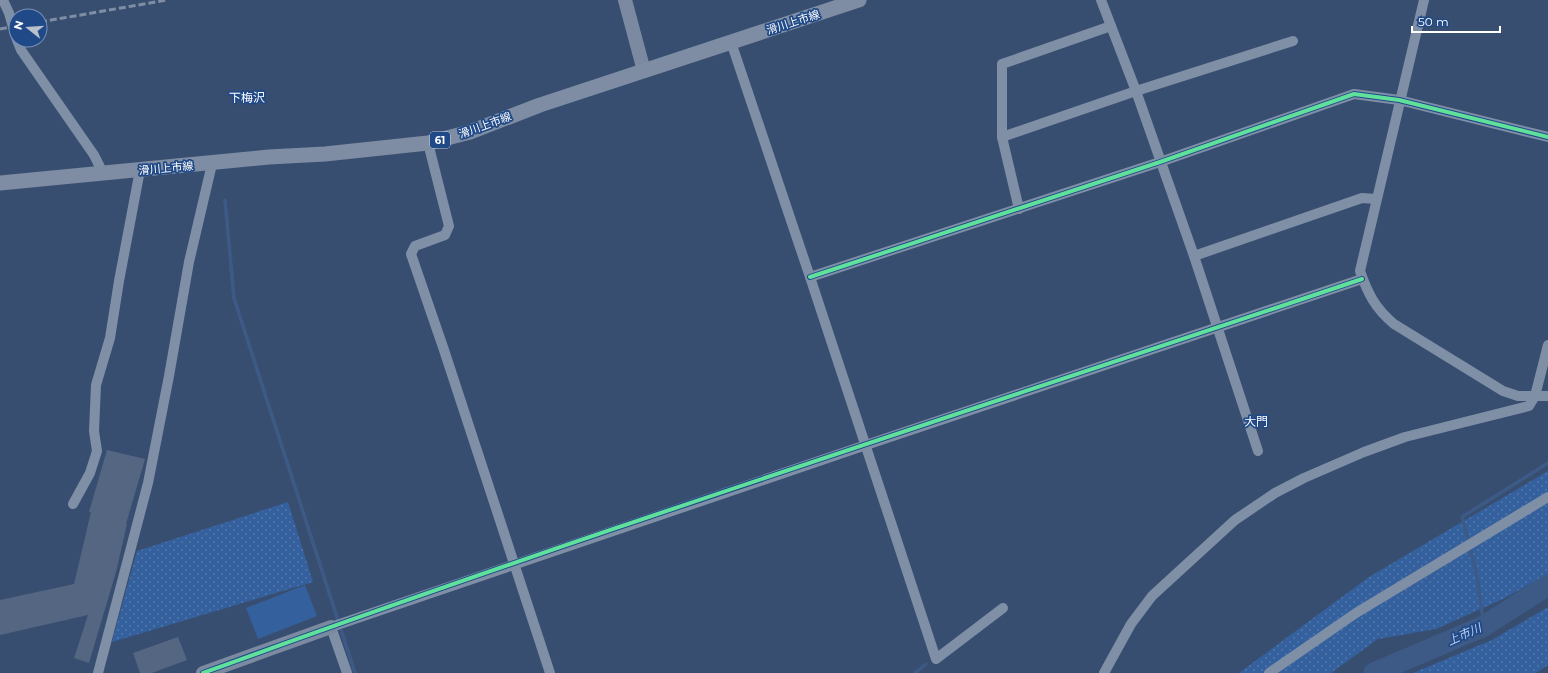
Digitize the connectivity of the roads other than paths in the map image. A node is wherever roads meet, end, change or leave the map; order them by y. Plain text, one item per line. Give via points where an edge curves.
1 (3, 0) edge
2 (625, 0) edge
3 (859, 0) edge
4 (1101, 0) edge
5 (1424, 0) edge
6 (8, 11) edge
7 (1111, 26) junction
8 (1293, 41) dead end
9 (731, 42) junction
10 (20, 48) edge
11 (644, 71) junction
12 (1136, 91) junction
13 (1399, 100) junction
14 (1002, 137) junction
15 (1548, 137) edge
16 (428, 143) junction
17 (1160, 162) junction
18 (212, 164) junction
19 (140, 170) junction
20 (103, 173) junction
21 (0, 183) edge
22 (1376, 199) junction
23 (1019, 209) junction
24 (1194, 256) junction
25 (810, 277) junction
26 (1362, 278) junction
27 (1217, 328) junction
28 (1548, 345) edge
29 (1535, 396) junction
30 (1548, 396) edge
31 (866, 445) junction
32 (1258, 451) dead end
33 (1548, 497) edge
34 (73, 504) dead end
35 (514, 564) junction
36 (1003, 608) dead end
37 (331, 627) junction
38 (98, 673) edge
39 (203, 673) edge
40 (347, 673) edge
41 (550, 673) edge
42 (1104, 673) edge
43 (1269, 673) edge

1 - 6 street
2 - 11 street
3 - 9 main road, 滑川上市線 / 61
4 - 7 street
5 - 13 street
7 - 12 street
7 - 14 street via 1002,64
8 - 12 street
9 - 11 main road, 滑川上市線 / 61
9 - 25 street
10 - 20 street via 94,155
11 - 16 main road, 滑川上市線 / 61 via 540,105 470,132
12 - 14 street
12 - 17 street
13 - 15 street
13 - 17 street via 1354,94
13 - 22 street
14 - 23 street
16 - 18 main road, 滑川上市線 / 61
16 - 35 street via 449,226 445,235 415,246 411,254
17 - 23 street
17 - 24 street
18 - 19 main road, 滑川上市線 / 61
18 - 38 street via 188,262 148,483
19 - 20 main road, 滑川上市線 / 61
19 - 34 street via 118,281 110,338 96,385 94,431 97,451 90,473
20 - 21 main road, 滑川上市線 / 61
22 - 24 street via 1362,198
22 - 26 street via 1360,265
23 - 25 street
24 - 27 street
25 - 31 street
26 - 27 street
26 - 29 street via 1372,301 1394,324 1503,391 1518,396
27 - 31 street
27 - 32 street
28 - 29 street
29 - 30 street
29 - 42 street via 1528,406 1519,410 1405,437 1364,452 1276,493 1236,520 1152,596 1131,624
31 - 35 street
31 - 36 street via 936,659
33 - 43 street via 1356,612
35 - 37 street
35 - 41 street
37 - 39 street
37 - 40 street

